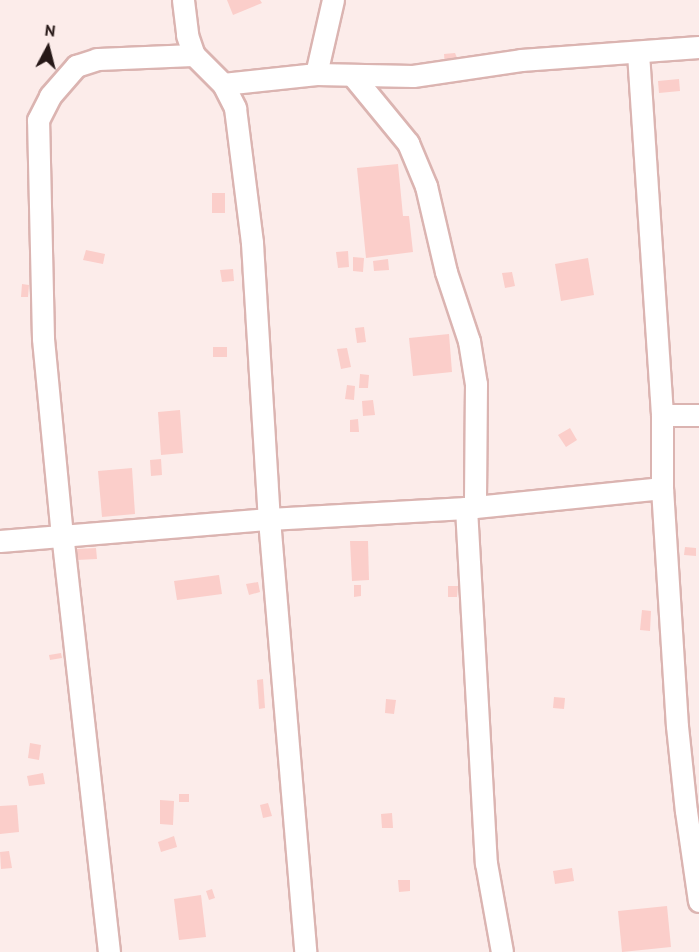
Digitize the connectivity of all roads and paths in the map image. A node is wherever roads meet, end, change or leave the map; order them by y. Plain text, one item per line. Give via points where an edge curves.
1 (183, 0) edge
2 (333, 0) edge
3 (699, 47) edge
4 (638, 53) junction
5 (194, 55) junction
6 (316, 74) junction
7 (353, 76) junction
8 (224, 84) junction
9 (662, 415) junction
10 (699, 415) edge
11 (662, 488) junction
12 (470, 508) junction
13 (269, 519) junction
14 (62, 536) junction
15 (0, 541) edge
16 (692, 811) edge
17 (699, 901) edge
18 (109, 952) edge
19 (305, 952) edge
20 (502, 952) edge

1 - 5 street
2 - 6 street
3 - 4 street
4 - 7 street via 521,60 413,76
4 - 9 street
5 - 8 street
5 - 14 street via 97,59 76,66 50,96 38,120 43,338
6 - 7 street
6 - 8 street
7 - 12 street via 408,144 426,186 446,272 469,341 476,384
8 - 13 street via 235,108 252,243
9 - 10 street
9 - 11 street
11 - 12 street
11 - 16 street
12 - 13 street
12 - 20 street via 486,863
13 - 14 street
13 - 19 street
14 - 15 street
14 - 18 street
16 - 17 street

